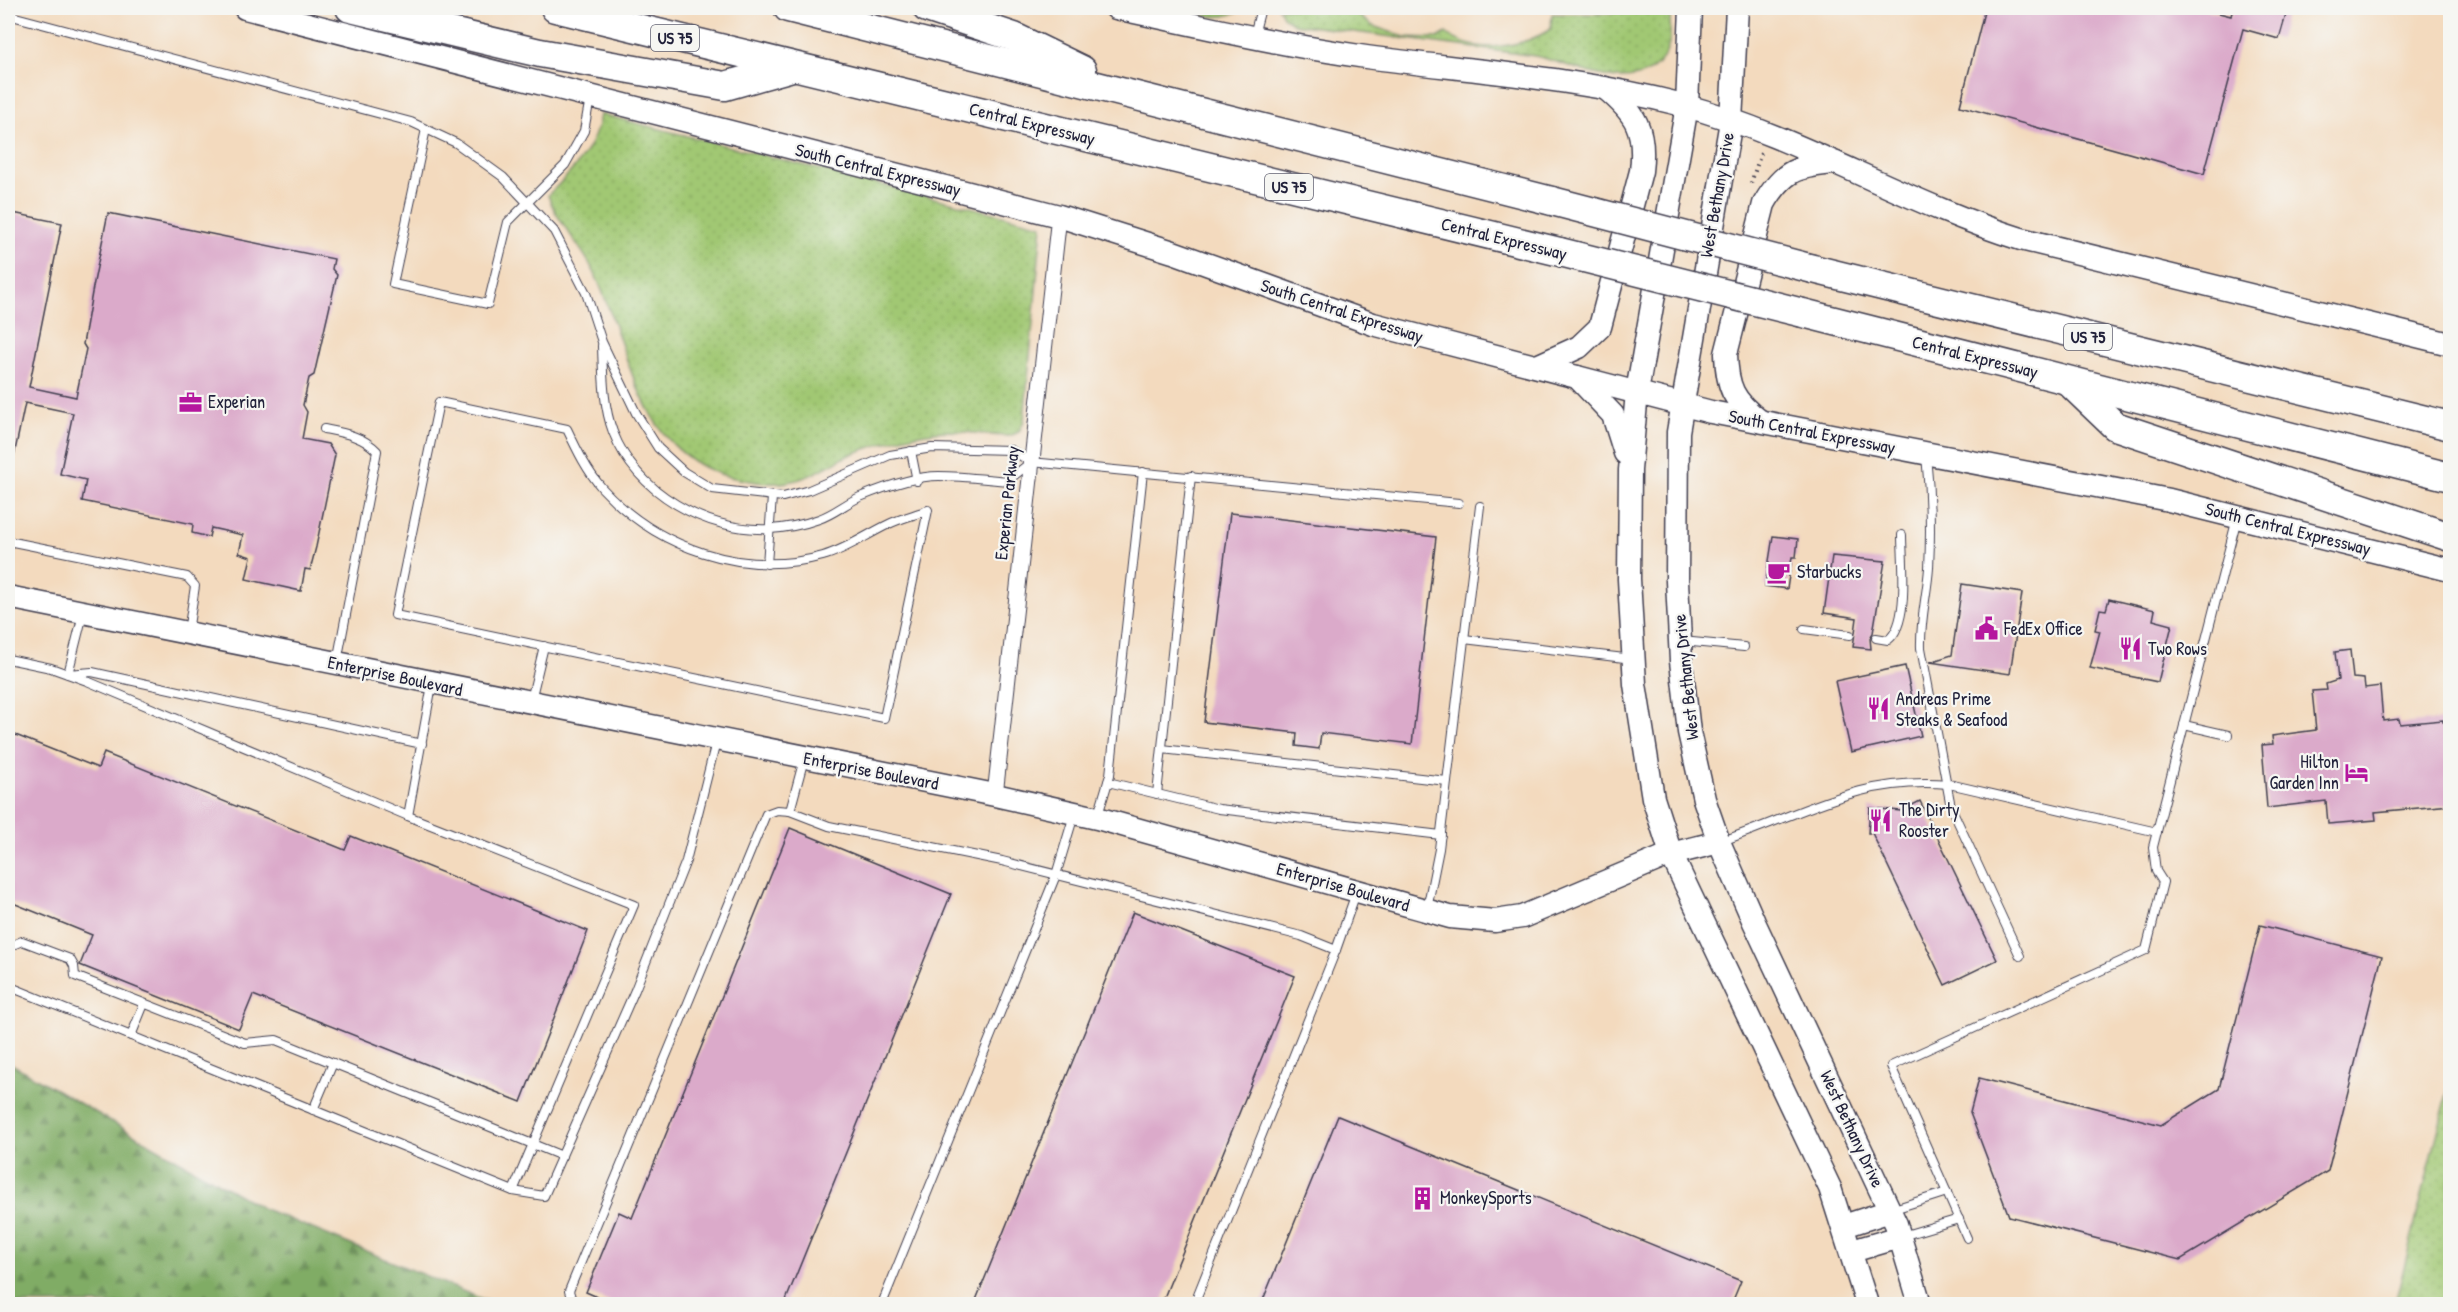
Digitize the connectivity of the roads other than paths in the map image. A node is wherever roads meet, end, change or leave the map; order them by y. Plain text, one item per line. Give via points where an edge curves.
1 (245, 8) edge
2 (350, 8) edge
3 (555, 8) edge
4 (788, 8) edge
5 (927, 8) edge
6 (1116, 8) edge
7 (1261, 8) edge
8 (1691, 8) edge
9 (1737, 8) edge
10 (8, 15) edge
11 (1253, 38) junction
12 (794, 67) junction
13 (1605, 88) junction
14 (590, 96) junction
15 (1135, 96) junction
16 (1688, 106) junction
17 (1731, 121) junction
18 (426, 129) junction
19 (1841, 163) junction
20 (527, 203) junction
21 (1059, 216) junction
22 (602, 342) junction
23 (2451, 344) edge
24 (1537, 366) junction
25 (1576, 376) junction
26 (2067, 380) junction
27 (1637, 392) junction
28 (1681, 403) junction
29 (2363, 404) junction
30 (2451, 406) edge
31 (1763, 424) junction
32 (2451, 426) edge
33 (324, 429) dead end
34 (911, 451) junction
35 (1926, 454) junction
36 (1031, 462) junction
37 (1630, 470) junction
38 (1143, 472) junction
39 (1191, 476) junction
40 (2451, 477) edge
41 (917, 481) junction
42 (772, 497) junction
43 (1458, 503) dead end
44 (1480, 506) dead end
45 (2237, 516) junction
46 (770, 529) junction
47 (1902, 535) dead end
48 (2451, 537) edge
49 (8, 541) edge
50 (767, 564) junction
51 (2451, 570) edge
52 (8, 597) edge
53 (83, 612) junction
54 (1804, 629) dead end
55 (188, 633) junction
56 (1850, 635) dead end
57 (1876, 638) dead end
58 (1464, 639) junction
59 (1680, 640) junction
60 (544, 646) junction
61 (1744, 647) dead end
62 (8, 659) edge
63 (1634, 659) junction
64 (336, 664) junction
65 (68, 674) junction
66 (432, 683) junction
67 (530, 704) junction
68 (2184, 725) junction
69 (2228, 735) dead end
70 (716, 740) junction
71 (422, 744) junction
72 (1162, 749) junction
73 (804, 758) junction
74 (1447, 781) junction
75 (1108, 782) junction
76 (1949, 784) junction
77 (1157, 794) junction
78 (995, 795) junction
79 (790, 811) junction
80 (1074, 813) junction
81 (408, 816) junction
82 (1096, 818) junction
83 (2157, 832) junction
84 (1441, 835) junction
85 (1719, 842) junction
86 (1671, 854) junction
87 (1056, 875) junction
88 (1357, 891) junction
89 (1426, 911) junction
90 (8, 946) edge
91 (1336, 951) junction
92 (2020, 956) dead end
93 (8, 986) edge
94 (144, 1004) junction
95 (131, 1036) junction
96 (333, 1062) junction
97 (313, 1110) junction
98 (534, 1143) junction
99 (562, 1156) junction
100 (513, 1191) junction
101 (1947, 1191) junction
102 (1890, 1211) junction
103 (1959, 1219) junction
104 (1844, 1226) junction
105 (1900, 1237) junction
106 (1967, 1238) dead end
107 (1852, 1251) junction
108 (573, 1305) edge
109 (882, 1305) edge
110 (1194, 1305) edge
111 (1868, 1305) edge
112 (1920, 1305) edge

1 - 14 main road, South Central Expressway
2 - 12 highway via 540,53 725,86
3 - 12 highway, Central Expressway / US 75
4 - 15 highway, US 75
5 - 15 highway via 1014,37
6 - 11 main road
7 - 11 lane
8 - 16 main road
9 - 17 main road, West Bethany Drive
10 - 18 lane via 358,107
11 - 13 main road via 1365,57
12 - 26 highway, Central Expressway / US 75, bridge via 1560,252
13 - 16 main road
13 - 24 main road via 1638,125 1644,146 1641,171 1600,327 1579,347
14 - 20 lane via 584,131 565,165
14 - 21 main road, South Central Expressway
15 - 29 highway, US 75, bridge
16 - 17 main road
16 - 27 main road
17 - 19 main road
17 - 28 main road, West Bethany Drive
18 - 20 lane via 456,143 503,177
18 - 20 lane via 393,284 488,304 508,222
19 - 23 main road via 1976,225 2021,239
19 - 31 main road via 1805,166 1789,172 1775,185 1764,204 1726,354 1726,373 1740,406
20 - 22 lane via 554,231 586,293
21 - 24 main road, South Central Expressway via 1373,324
21 - 36 street, Experian Parkway
22 - 42 lane via 636,413 658,448 675,464 712,489
22 - 46 lane via 604,390 613,431 630,463 660,494 694,515 728,525
24 - 25 main road, South Central Expressway
25 - 27 main road, South Central Expressway
25 - 37 main road via 1613,415
26 - 40 highway, Central Expressway / US 75
26 - 48 highway via 2115,426
27 - 28 main road, South Central Expressway
27 - 37 main road
28 - 31 main road, South Central Expressway
28 - 59 main road, West Bethany Drive via 1676,491
29 - 30 highway
29 - 32 highway, US 75
31 - 35 main road, South Central Expressway
33 - 64 lane via 369,442 377,452
34 - 36 lane via 1011,450
34 - 41 lane
34 - 42 lane via 890,455 809,490
35 - 45 main road, South Central Expressway via 2111,487
35 - 76 lane via 1930,539 1921,648
36 - 38 lane
36 - 41 lane via 1007,481 936,476
36 - 78 street, Experian Parkway
37 - 63 main road via 1629,579
38 - 39 lane
38 - 75 lane
39 - 43 lane
39 - 72 lane
41 - 46 lane via 860,497 820,519
42 - 46 lane
44 - 58 lane
45 - 51 main road, South Central Expressway
45 - 68 lane
46 - 50 lane
47 - 57 lane via 1902,617 1896,634 1888,640
49 - 55 lane via 188,577 195,586
50 - 60 lane via 841,550 889,524 927,510 884,718
50 - 60 lane via 715,557 666,539 632,516 602,487 567,429 439,402 395,615
52 - 53 main road, Enterprise Boulevard
53 - 55 main road, Enterprise Boulevard
53 - 65 lane
54 - 56 lane
55 - 64 main road, Enterprise Boulevard
58 - 63 lane
58 - 74 lane
59 - 61 lane
59 - 85 main road, West Bethany Drive via 1689,732 1704,799
60 - 67 lane
62 - 65 lane
63 - 86 main road via 1644,753
64 - 66 main road, Enterprise Boulevard
65 - 71 lane via 92,672
65 - 81 lane
66 - 67 main road, Enterprise Boulevard
66 - 71 lane
67 - 70 main road, Enterprise Boulevard
68 - 69 lane
68 - 83 lane
70 - 73 main road, Enterprise Boulevard
70 - 99 lane via 686,861
71 - 81 lane
72 - 74 lane
72 - 77 lane
73 - 78 main road, Enterprise Boulevard
73 - 79 lane
74 - 84 lane
75 - 77 lane
75 - 82 lane
76 - 83 lane
76 - 85 lane via 1926,782 1861,789
76 - 92 lane via 1951,807
77 - 84 lane via 1220,809
78 - 80 main road, Enterprise Boulevard
79 - 87 lane via 830,826
79 - 108 lane via 766,814 569,1291
80 - 82 main road, Enterprise Boulevard
80 - 87 lane
81 - 98 lane via 634,905
82 - 88 main road, Enterprise Boulevard
83 - 101 lane via 2153,847 2156,871 2163,882 2146,950 1892,1066
84 - 89 lane
85 - 86 main road, Enterprise Boulevard
85 - 102 main road, West Bethany Drive
86 - 89 main road, Enterprise Boulevard via 1522,917 1495,921
86 - 104 main road via 1830,1188
87 - 91 lane via 1302,936
87 - 109 lane
88 - 89 main road, Enterprise Boulevard
88 - 91 lane
90 - 94 lane via 22,941 70,959 75,976
91 - 110 lane
93 - 95 lane
94 - 95 lane
94 - 96 lane via 245,1043 276,1040
95 - 97 lane
96 - 97 lane
96 - 98 lane
97 - 100 lane
98 - 99 lane
98 - 100 lane
99 - 100 lane via 544,1196
101 - 102 lane
101 - 103 lane
102 - 104 main road
102 - 105 main road, West Bethany Drive
103 - 105 lane
103 - 106 lane
104 - 107 main road
105 - 107 main road
105 - 112 main road, West Bethany Drive
107 - 111 main road

